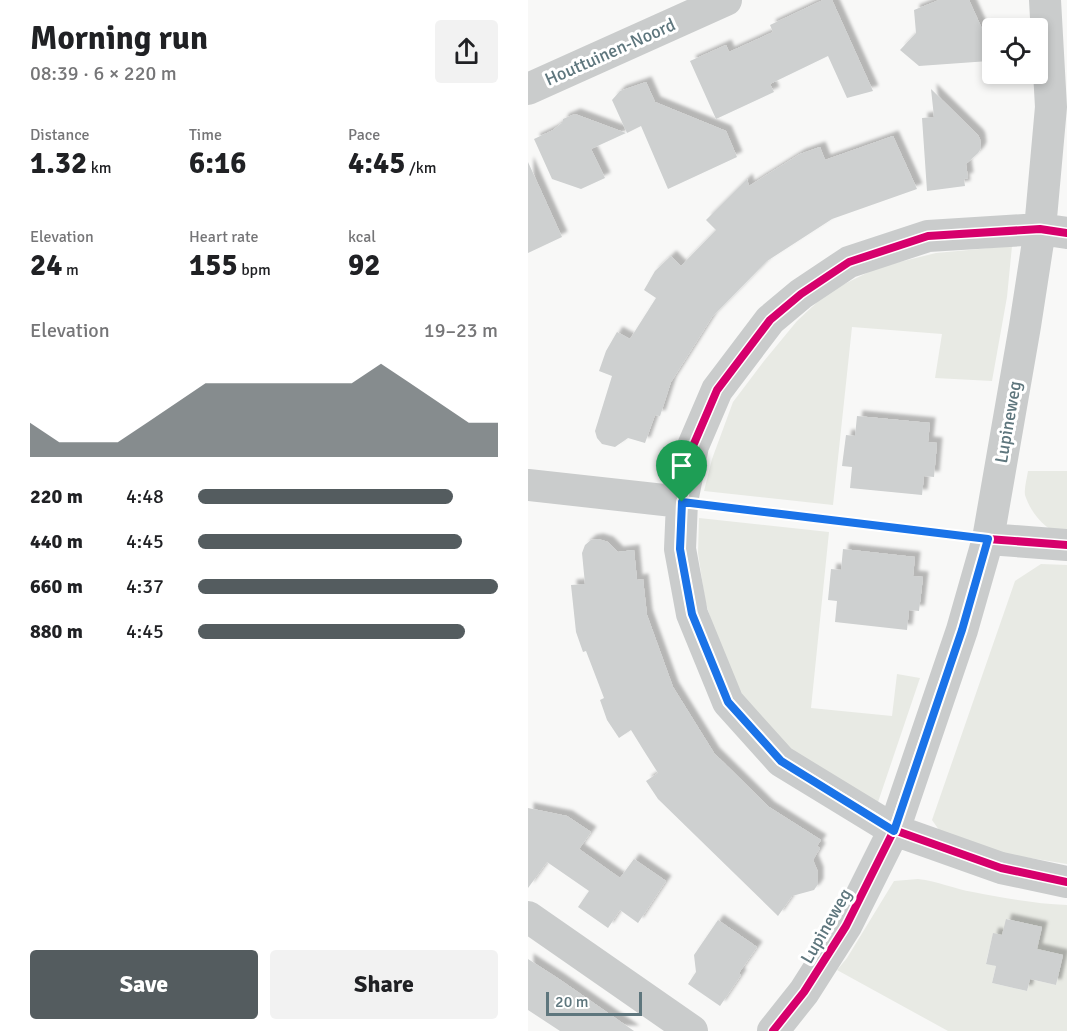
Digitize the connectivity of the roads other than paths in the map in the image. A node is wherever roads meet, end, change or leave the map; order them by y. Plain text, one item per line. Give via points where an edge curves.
1 (726, 0) edge
2 (1045, 0) edge
3 (528, 89) edge
4 (1053, 231) edge
5 (528, 485) edge
6 (682, 502) junction
7 (988, 539) junction
8 (1067, 545) edge
9 (894, 831) junction
10 (1067, 882) edge
11 (528, 917) edge
12 (692, 1031) edge
13 (773, 1031) edge

1 - 3 street, Houttuinen-Noord
2 - 4 street, Lupineweg
4 - 6 street via 928,236 849,262 801,294 770,320 717,390 693,446
4 - 7 street, Lupineweg via 1025,326
5 - 6 street
6 - 9 street via 680,549 692,614 728,702 781,761
7 - 8 street
7 - 9 street, Lupineweg via 962,630
9 - 10 street via 1001,868
9 - 13 street, Lupineweg via 846,926 804,992
11 - 12 street

